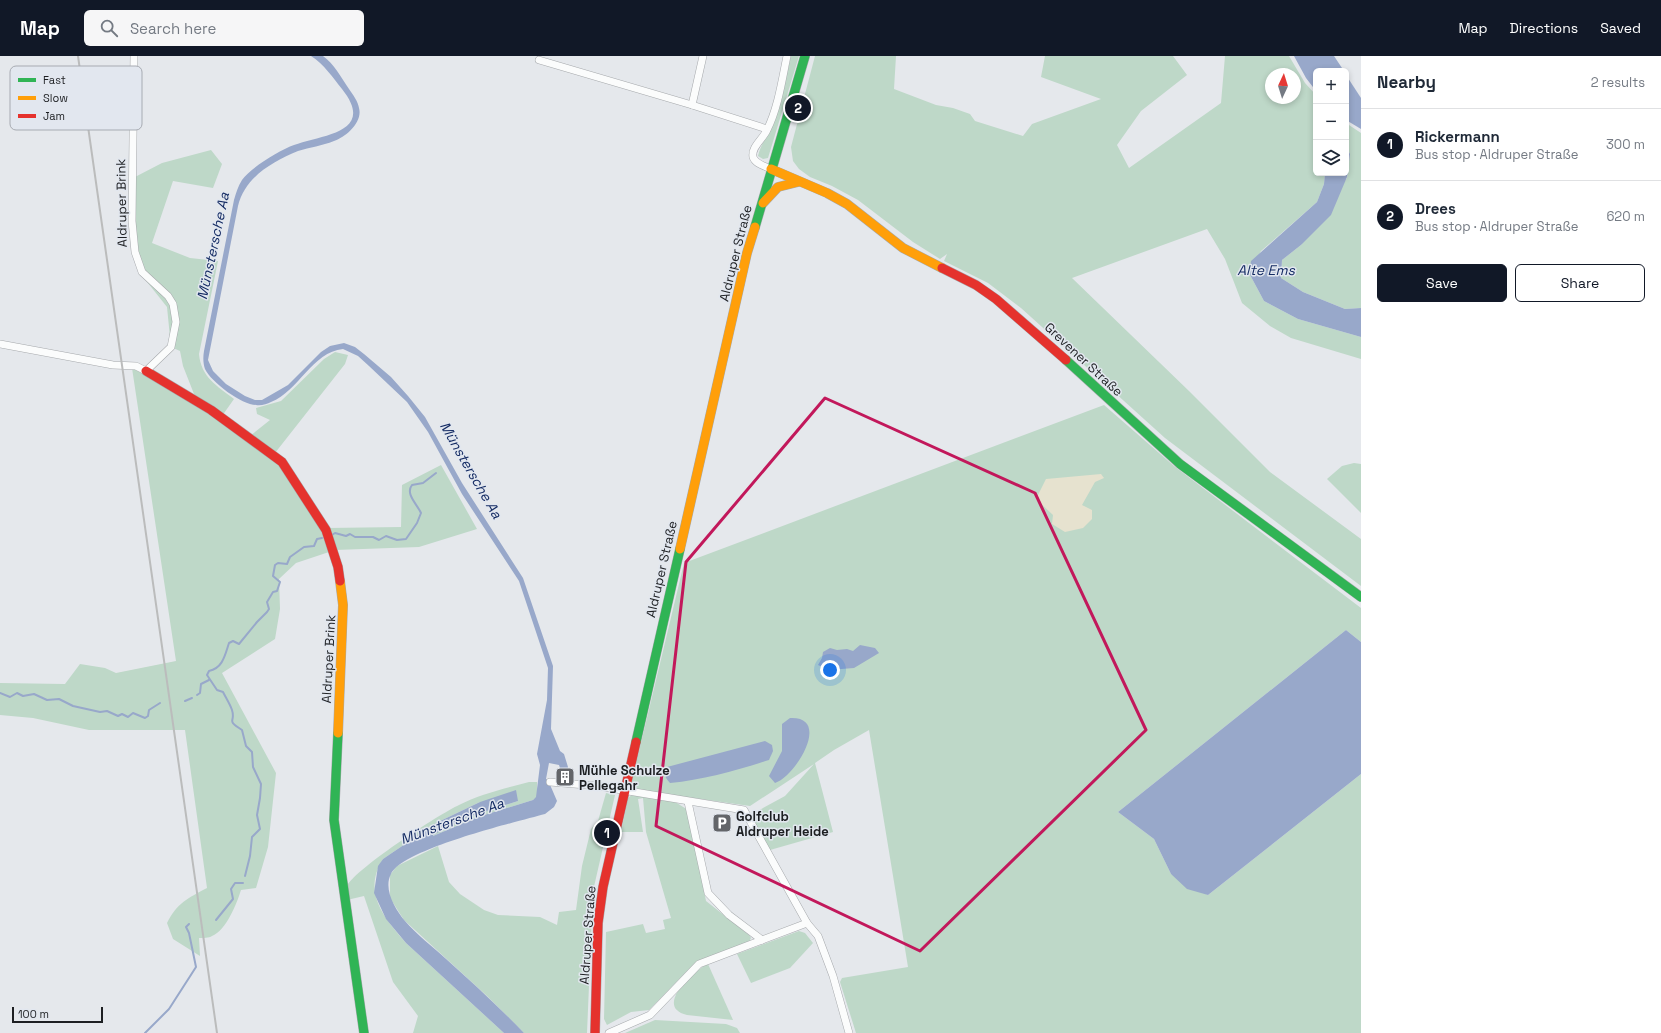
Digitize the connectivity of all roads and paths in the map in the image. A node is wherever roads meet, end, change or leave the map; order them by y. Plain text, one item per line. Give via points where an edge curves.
1 (134, 56) edge
2 (703, 56) edge
3 (787, 56) edge
4 (805, 56) edge
5 (539, 60) dead end
6 (134, 66) edge
7 (692, 105) junction
8 (767, 129) junction
9 (133, 130) edge
10 (771, 169) junction
11 (800, 182) junction
12 (760, 207) junction
13 (0, 344) edge
14 (146, 371) junction
15 (1361, 597) edge
16 (550, 782) dead end
17 (624, 790) junction
18 (688, 802) junction
19 (807, 923) junction
20 (762, 940) junction
21 (364, 1033) edge
22 (595, 1033) edge
23 (609, 1033) edge
24 (849, 1033) edge

1 - 6 street, Aldruper Brink
2 - 7 street
3 - 8 street via 777,101
4 - 10 street, Aldruper Straße
5 - 7 street
7 - 8 street
8 - 10 street via 755,147 753,156 756,162
9 - 14 street, Aldruper Brink via 132,221 135,252 142,272 173,304 176,322 171,347
10 - 11 street, Grevener Straße
10 - 12 street, Aldruper Straße
11 - 12 street via 776,186
11 - 15 street, Grevener Straße via 847,204 903,248 976,285 996,299 1180,464
12 - 17 street, Aldruper Straße via 747,253
13 - 14 street, Aldruper Brink via 113,365 136,366
14 - 21 street, Aldruper Brink via 211,410 282,462 326,530 338,567 343,605 334,820
16 - 17 street
17 - 18 street
17 - 22 street, Aldruper Straße via 600,906
18 - 19 street via 744,810
18 - 20 street via 708,893 729,915
19 - 20 street
19 - 24 street via 818,936 833,976
20 - 23 street via 699,964 650,1015

